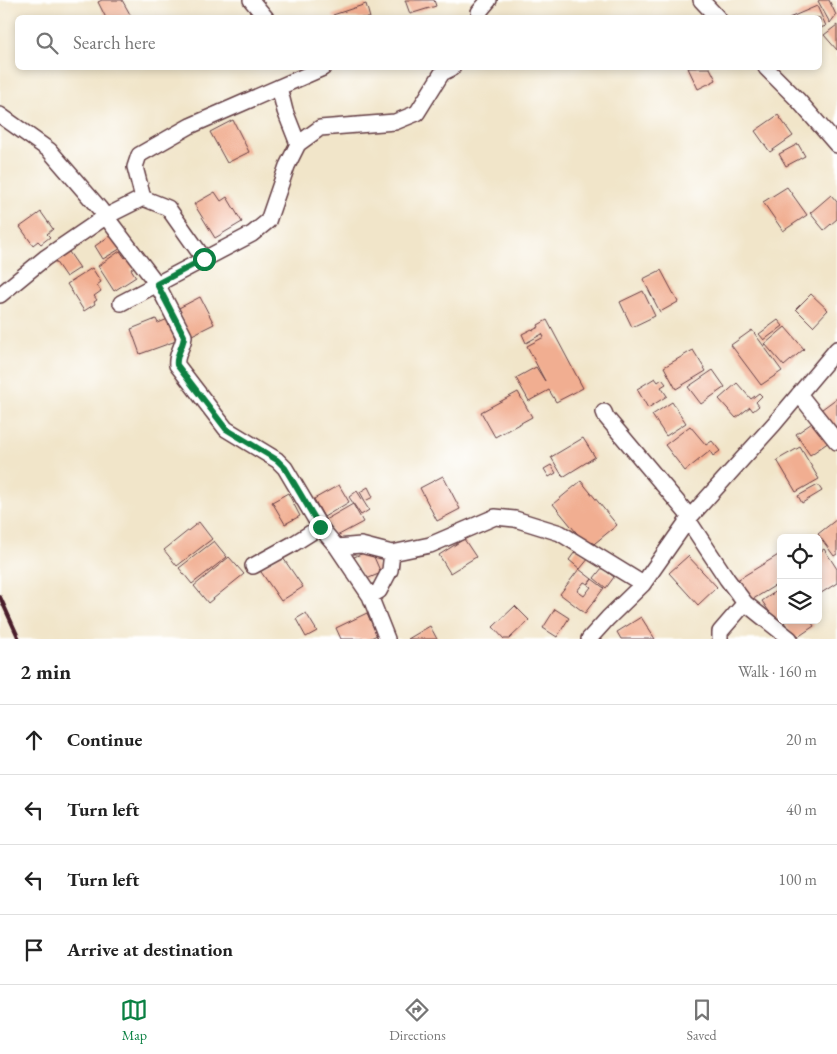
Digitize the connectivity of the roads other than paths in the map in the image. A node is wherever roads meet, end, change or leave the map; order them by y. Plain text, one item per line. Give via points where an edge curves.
1 (251, 0) edge
2 (701, 0) edge
3 (264, 15) edge
4 (715, 15) edge
5 (318, 70) edge
6 (448, 70) edge
7 (768, 70) edge
8 (279, 87) junction
9 (0, 115) edge
10 (298, 144) junction
11 (837, 145) edge
12 (143, 198) junction
13 (105, 217) junction
14 (204, 259) junction
15 (157, 284) junction
16 (0, 295) edge
17 (121, 303) dead end
18 (837, 349) edge
19 (799, 394) junction
20 (604, 412) dead end
21 (837, 442) edge
22 (689, 519) junction
23 (320, 527) junction
24 (337, 547) junction
25 (392, 553) junction
26 (253, 566) dead end
27 (643, 584) junction
28 (370, 596) junction
29 (745, 603) junction
30 (387, 639) edge
31 (589, 639) edge
32 (720, 639) edge
33 (790, 639) edge

1 - 3 street
2 - 4 street
5 - 8 street
6 - 10 street via 442,73 416,113 394,122 320,128
7 - 11 street
8 - 10 street via 284,111
8 - 12 street via 190,126 139,155 136,167
9 - 13 street via 50,150
10 - 14 street via 268,221 252,234
12 - 13 street
12 - 14 street via 168,208
13 - 15 street
13 - 16 street via 45,258
14 - 15 street
15 - 17 street
15 - 23 street via 184,336 177,365 226,429 285,468
18 - 19 street
19 - 21 street
19 - 22 street
20 - 22 street
22 - 27 street
22 - 29 street
23 - 24 street
23 - 26 street
24 - 25 street via 361,545
24 - 28 street
25 - 27 street via 430,545 496,517 560,533
25 - 28 street via 390,570 379,591
27 - 31 street
28 - 30 street
29 - 32 street via 720,632
29 - 33 street

